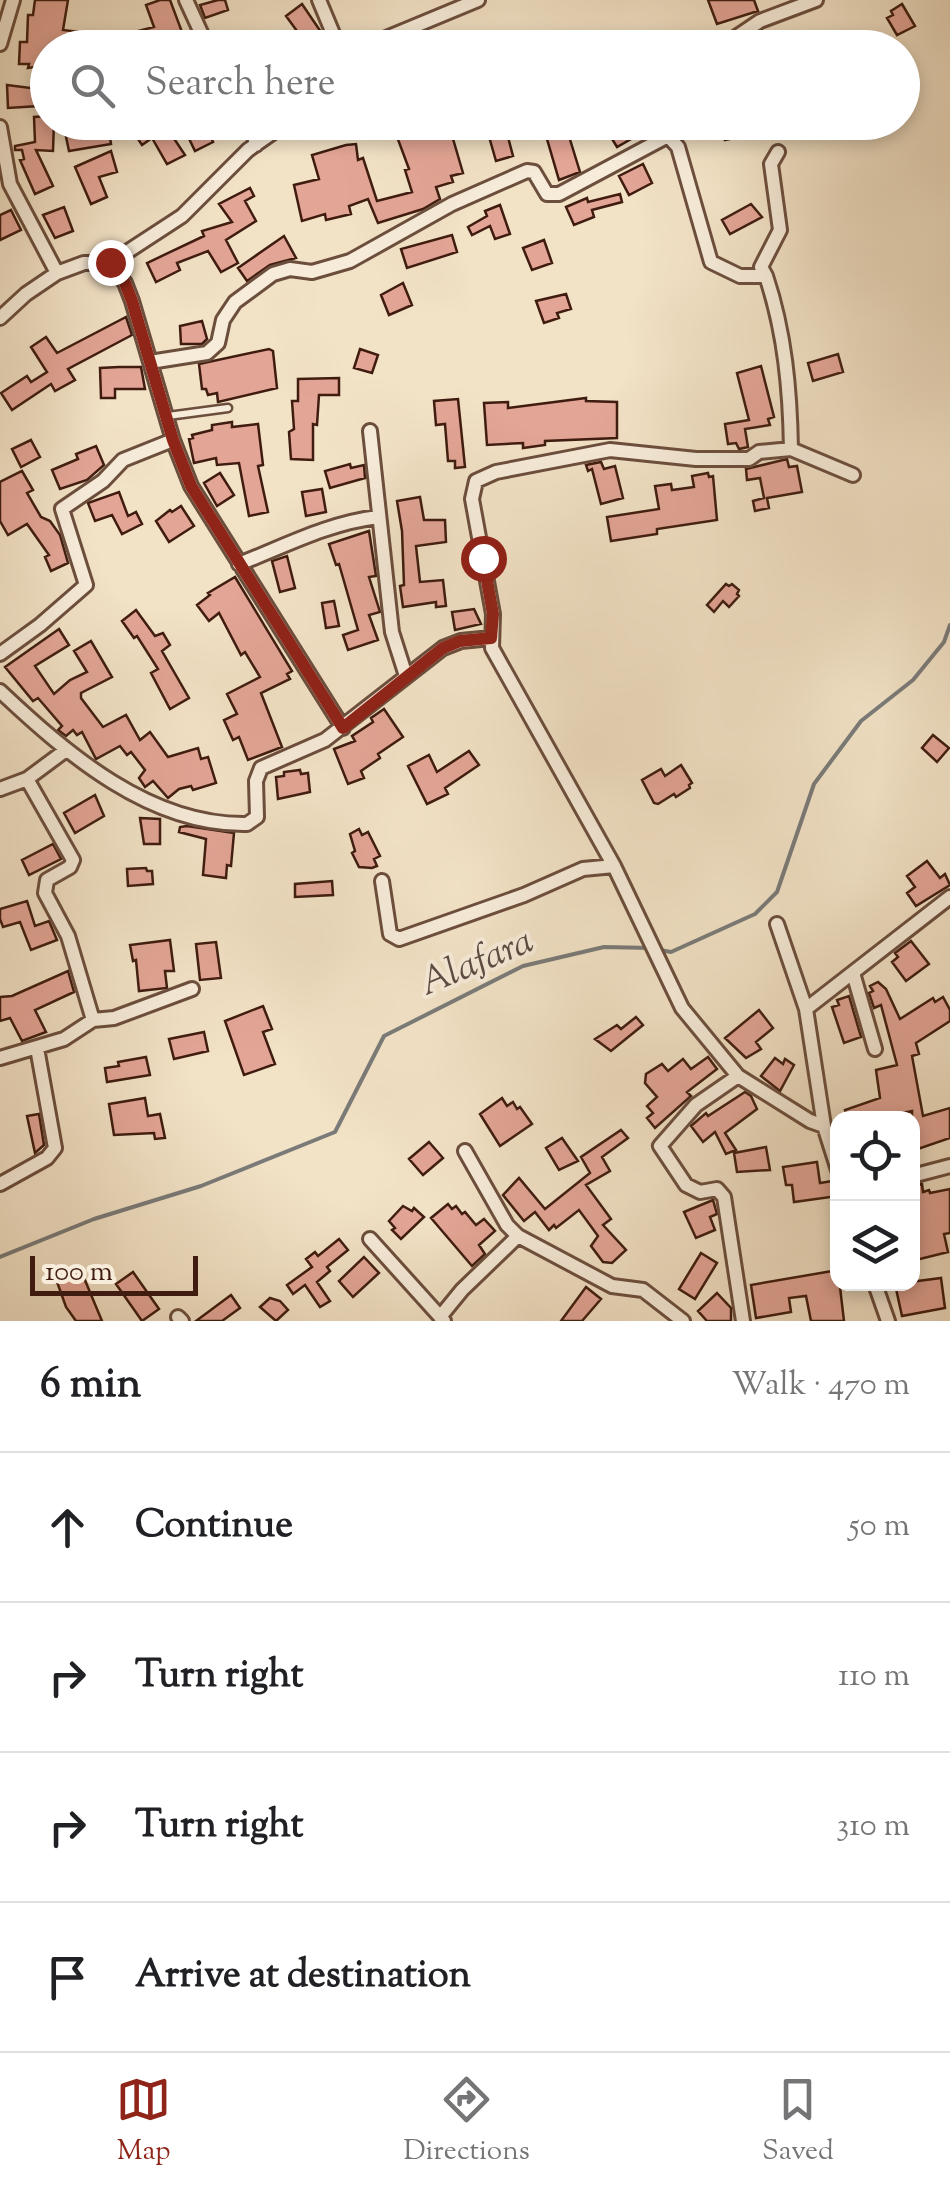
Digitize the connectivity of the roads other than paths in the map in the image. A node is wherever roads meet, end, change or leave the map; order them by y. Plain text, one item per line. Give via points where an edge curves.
1 (13, 0) edge
2 (186, 0) edge
3 (319, 0) edge
4 (478, 0) edge
5 (816, 0) edge
6 (200, 30) edge
7 (332, 30) edge
8 (406, 30) edge
9 (747, 30) edge
10 (0, 44) edge
11 (0, 128) edge
12 (255, 140) edge
13 (263, 140) edge
14 (650, 140) edge
15 (674, 140) edge
16 (256, 145) junction
17 (778, 152) dead end
18 (110, 262) junction
19 (57, 273) junction
20 (766, 276) junction
21 (0, 318) edge
22 (150, 362) junction
23 (228, 408) dead end
24 (167, 416) junction
25 (370, 431) dead end
26 (173, 440) junction
27 (791, 449) junction
28 (854, 475) dead end
29 (378, 517) junction
30 (238, 564) junction
31 (491, 638) junction
32 (0, 654) edge
33 (406, 676) junction
34 (0, 691) edge
35 (343, 728) junction
36 (66, 750) junction
37 (27, 779) junction
38 (0, 789) edge
39 (614, 866) junction
40 (382, 881) dead end
41 (950, 897) edge
42 (777, 924) dead end
43 (852, 973) junction
44 (192, 989) dead end
45 (806, 1009) junction
46 (93, 1020) junction
47 (37, 1048) junction
48 (875, 1049) dead end
49 (0, 1058) edge
50 (738, 1076) junction
51 (824, 1126) junction
52 (830, 1145) edge
53 (464, 1150) dead end
54 (950, 1166) edge
55 (920, 1174) edge
56 (0, 1184) edge
57 (518, 1236) junction
58 (370, 1239) dead end
59 (877, 1291) edge
60 (442, 1319) edge
61 (683, 1321) edge
62 (744, 1321) edge
63 (888, 1321) edge

1 - 10 street
2 - 6 street
3 - 7 street
4 - 8 street
5 - 9 street
11 - 19 street via 10,184
12 - 16 street
13 - 16 street
14 - 22 street via 559,194 547,194 527,171 350,261 273,274 235,302 207,353
15 - 20 street via 711,262 740,276
16 - 18 street via 182,216
17 - 20 street via 770,164 780,230 761,267
18 - 19 street
18 - 22 street via 125,283
19 - 21 street
20 - 27 street via 788,371
22 - 24 street
23 - 24 lane
24 - 26 street
25 - 29 street
26 - 30 street via 191,486
26 - 32 street via 123,460 62,509 86,584
27 - 28 street
27 - 31 street via 749,459 610,450 483,476 472,499 493,614
29 - 30 street via 295,539
29 - 33 street via 392,632
30 - 35 street
31 - 33 street via 443,648
31 - 39 street
33 - 35 street
34 - 36 street
35 - 36 street via 261,768 257,816 247,824 178,814
36 - 37 street
37 - 38 street
37 - 46 street via 73,860 47,880 44,892 68,936
39 - 40 street via 583,869 399,939 390,934
39 - 50 street via 682,1008
41 - 43 street
42 - 45 street
43 - 45 street
43 - 48 street
44 - 46 street
45 - 51 street
46 - 47 street
47 - 49 street
47 - 56 street via 55,1148
50 - 51 street
50 - 62 street via 696,1106 660,1146 686,1185 700,1192 716,1189 724,1197
51 - 52 street
53 - 57 street
54 - 55 street
57 - 60 street
57 - 61 street via 612,1286 643,1290
58 - 60 street
59 - 63 street

